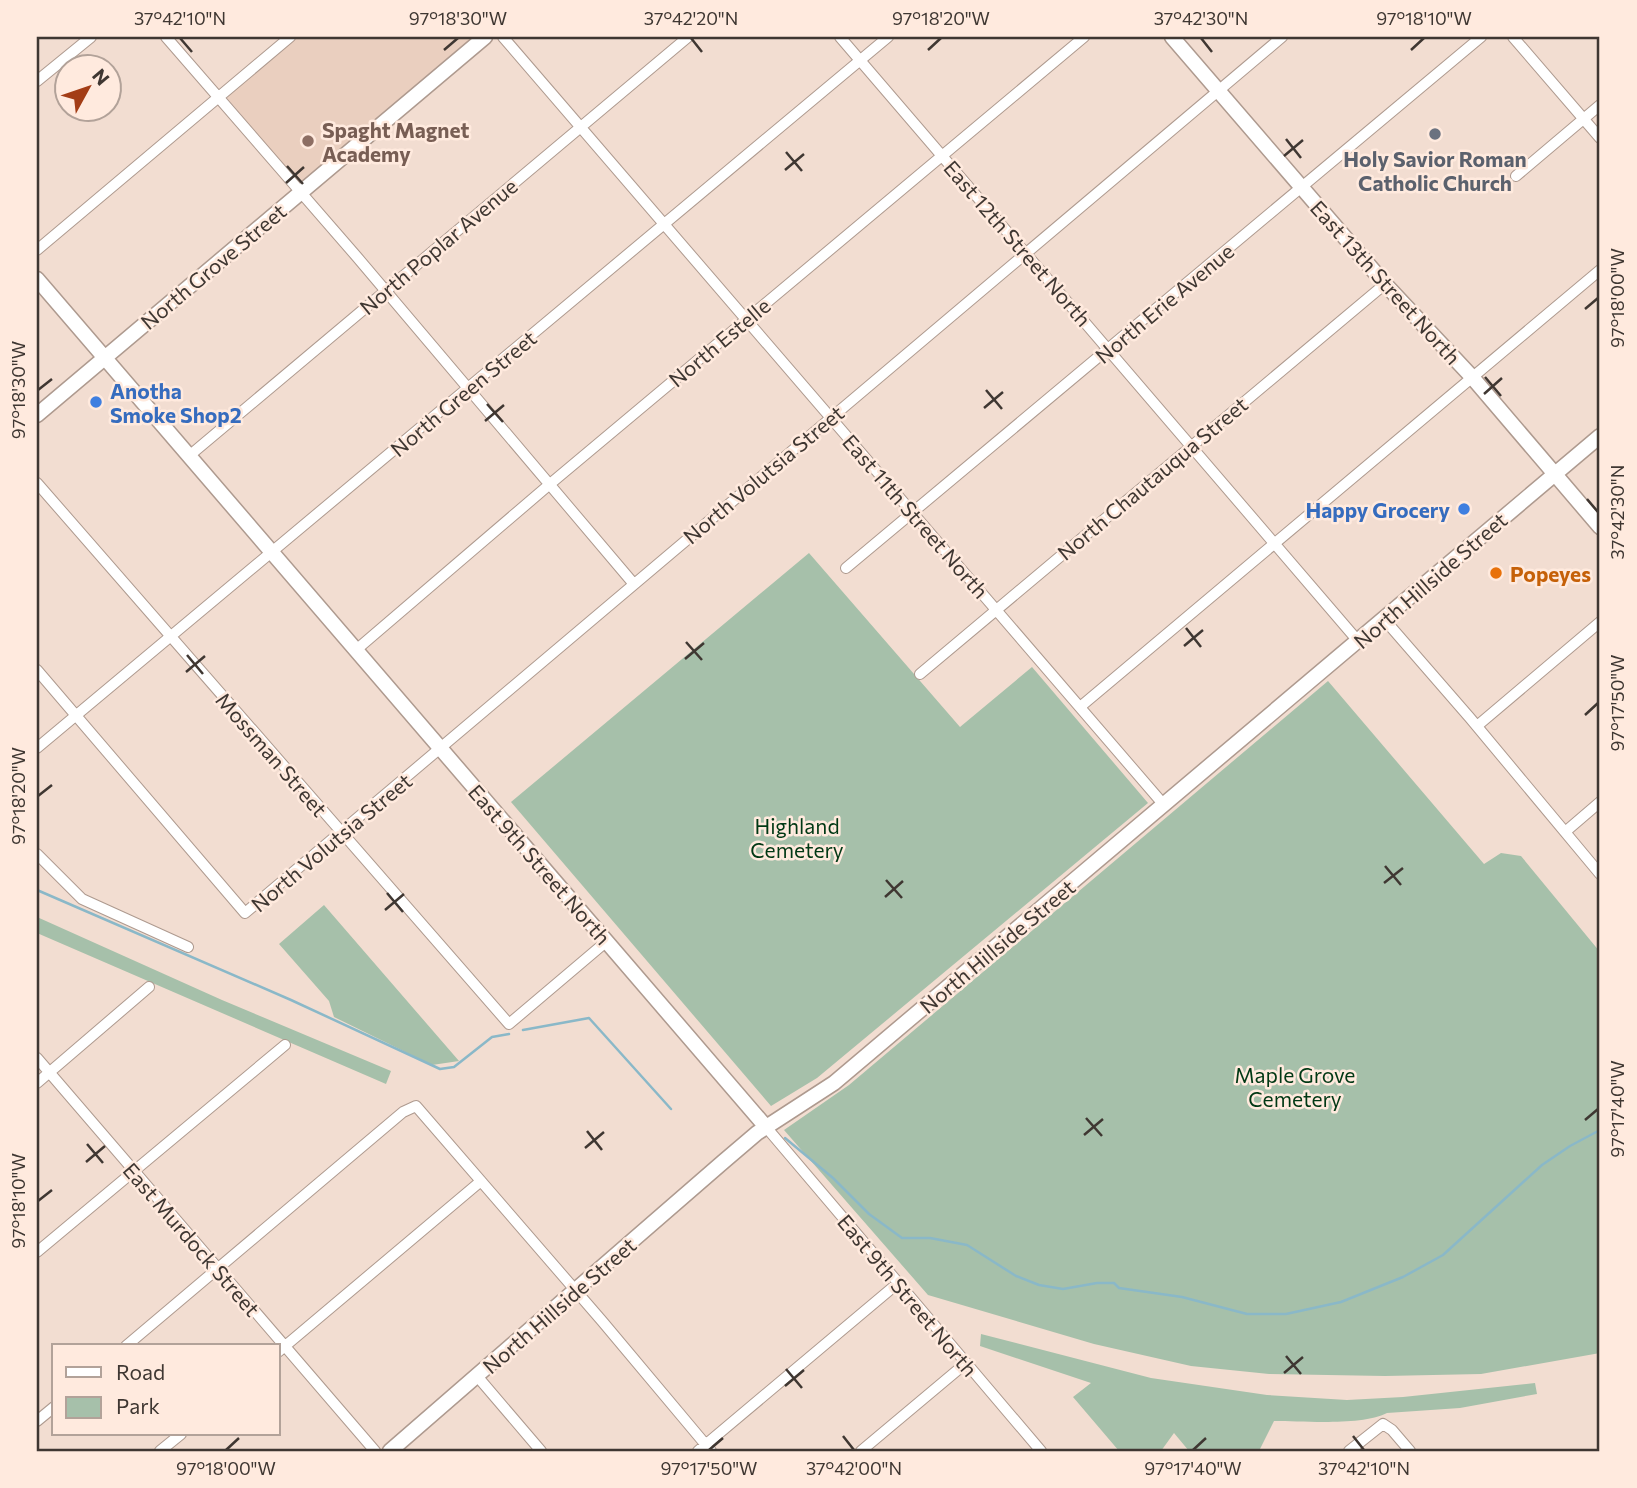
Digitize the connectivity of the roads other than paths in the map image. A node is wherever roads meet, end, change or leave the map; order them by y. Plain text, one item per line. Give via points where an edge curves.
1 (91, 37) edge
2 (166, 37) edge
3 (290, 37) edge
4 (485, 37) edge
5 (503, 37) edge
6 (688, 37) edge
7 (840, 37) edge
8 (888, 37) edge
9 (1084, 37) edge
10 (1172, 37) edge
11 (1282, 37) edge
12 (1481, 37) edge
13 (1513, 37) edge
14 (860, 60) junction
15 (37, 81) edge
16 (1218, 90) junction
17 (219, 97) junction
18 (1600, 105) edge
19 (1583, 119) junction
20 (581, 127) junction
21 (1600, 138) edge
22 (943, 156) junction
23 (1516, 176) dead end
24 (1301, 187) junction
25 (301, 192) junction
26 (664, 222) junction
27 (37, 250) edge
28 (1026, 253) junction
29 (1600, 270) edge
30 (37, 279) edge
31 (1385, 284) junction
32 (385, 290) junction
33 (747, 319) junction
34 (1109, 350) junction
35 (104, 357) junction
36 (1472, 377) junction
37 (468, 388) junction
38 (37, 415) edge
39 (830, 417) junction
40 (1600, 436) edge
41 (1191, 446) junction
42 (189, 456) junction
43 (1554, 473) junction
44 (37, 483) edge
45 (550, 484) junction
46 (913, 513) junction
47 (1600, 527) edge
48 (1273, 543) junction
49 (271, 551) junction
50 (846, 568) dead end
51 (633, 583) junction
52 (996, 609) junction
53 (1384, 619) junction
54 (1600, 622) edge
55 (169, 636) junction
56 (1358, 641) junction
57 (356, 650) junction
58 (37, 670) edge
59 (920, 674) dead end
60 (1080, 707) junction
61 (75, 715) junction
62 (1477, 726) junction
63 (37, 748) edge
64 (442, 750) junction
65 (1600, 802) edge
66 (1164, 805) junction
67 (1565, 832) junction
68 (341, 833) junction
69 (37, 854) edge
70 (1600, 874) edge
71 (607, 941) junction
72 (184, 945) dead end
73 (149, 987) dead end
74 (285, 1045) dead end
75 (37, 1058) edge
76 (49, 1073) junction
77 (37, 1083) edge
78 (766, 1127) junction
79 (134, 1171) junction
80 (481, 1181) junction
81 (37, 1252) edge
82 (218, 1269) junction
83 (898, 1283) junction
84 (576, 1291) junction
85 (128, 1344) edge
86 (277, 1344) edge
87 (281, 1349) edge
88 (966, 1363) junction
89 (477, 1376) junction
90 (52, 1409) edge
91 (37, 1421) edge
92 (179, 1436) edge
93 (1038, 1447) edge
94 (705, 1449) edge
95 (160, 1451) edge
96 (375, 1451) edge
97 (390, 1451) edge
98 (541, 1451) edge
99 (861, 1451) edge
100 (1024, 1451) edge
101 (1349, 1451) edge
102 (1410, 1451) edge

1 - 15 street
2 - 17 street
3 - 17 street
4 - 25 main road, North Grove Street
5 - 20 street, East 11th Street North
6 - 20 street, North Poplar Avenue
7 - 14 street, East 12th Street North
8 - 14 street, North Green Street
9 - 22 street, North Estelle
10 - 16 main road, East 13th Street North
11 - 16 street, North Volutsia Street
12 - 24 street, North Erie Avenue
13 - 19 street
14 - 22 street, East 12th Street North
14 - 26 street, North Green Street
16 - 24 main road, East 13th Street North
16 - 28 street, North Volutsia Street
17 - 25 street
17 - 27 street
18 - 19 street
19 - 21 street
19 - 23 street
20 - 26 street, East 11th Street North
20 - 32 street, North Poplar Avenue
22 - 28 street, East 12th Street North
22 - 33 street, North Estelle
24 - 31 main road, East 13th Street North
24 - 34 street, North Erie Avenue
25 - 32 street
25 - 35 main road, North Grove Street
26 - 33 street, East 11th Street North
26 - 37 street, North Green Street
28 - 34 street, East 12th Street North
28 - 39 street, North Volutsia Street
29 - 36 street
30 - 35 main road, East 9th Street North
31 - 36 main road, East 13th Street North
31 - 41 street, North Chautauqua Street
32 - 37 street
32 - 42 street, North Poplar Avenue
33 - 39 street, East 11th Street North
33 - 45 street, North Estelle
34 - 41 street, East 12th Street North
34 - 46 street, North Erie Avenue
35 - 38 main road, North Grove Street
35 - 42 main road, East 9th Street North
36 - 43 main road, East 13th Street North
36 - 48 street
37 - 45 street
37 - 49 street, North Green Street
39 - 46 street, East 11th Street North
39 - 51 street, North Volutsia Street
40 - 43 main road, North Hillside Street
41 - 48 street, East 12th Street North
41 - 52 street, North Chautauqua Street
42 - 49 main road, East 9th Street North
43 - 47 main road, East 13th Street North
43 - 53 main road, North Hillside Street
44 - 55 street, Mossman Street
45 - 51 street
45 - 57 street, North Estelle
46 - 50 street, North Erie Avenue
46 - 52 street, East 11th Street North
48 - 56 street, East 12th Street North
48 - 60 street
49 - 55 street, North Green Street
49 - 57 main road, East 9th Street North
51 - 64 street, North Volutsia Street
52 - 59 street, North Chautauqua Street
52 - 60 street, East 11th Street North
53 - 56 main road, North Hillside Street
53 - 62 street
54 - 62 street
55 - 61 street, North Green Street
55 - 68 street, Mossman Street
56 - 66 main road, North Hillside Street
57 - 64 main road, East 9th Street North
58 - 61 street
60 - 66 street, East 11th Street North
61 - 63 street, North Green Street
61 - 68 street, North Volutsia Street via 245,914
62 - 67 street
64 - 68 street, North Volutsia Street
64 - 71 main road, East 9th Street North
65 - 67 street
66 - 78 main road, North Hillside Street via 834,1083
67 - 70 street
68 - 71 street, Mossman Street via 509,1024
69 - 72 street via 82,899
71 - 78 main road, East 9th Street North
73 - 76 street
74 - 79 street
75 - 76 street, East Murdock Street
76 - 77 street
76 - 79 street, East Murdock Street
78 - 83 street, East 9th Street North
78 - 84 main road, North Hillside Street
79 - 81 street
79 - 82 street, East Murdock Street
80 - 82 street via 416,1106 403,1112
80 - 84 street
80 - 87 street
82 - 85 street
82 - 86 street, East Murdock Street
83 - 88 street, East 9th Street North
83 - 94 street
84 - 89 main road, North Hillside Street
84 - 94 street
87 - 96 street, East Murdock Street
88 - 93 street, East 9th Street North
88 - 99 street
89 - 97 main road, North Hillside Street
89 - 98 street
90 - 91 street
92 - 95 street
93 - 100 street
101 - 102 street via 1383,1424

